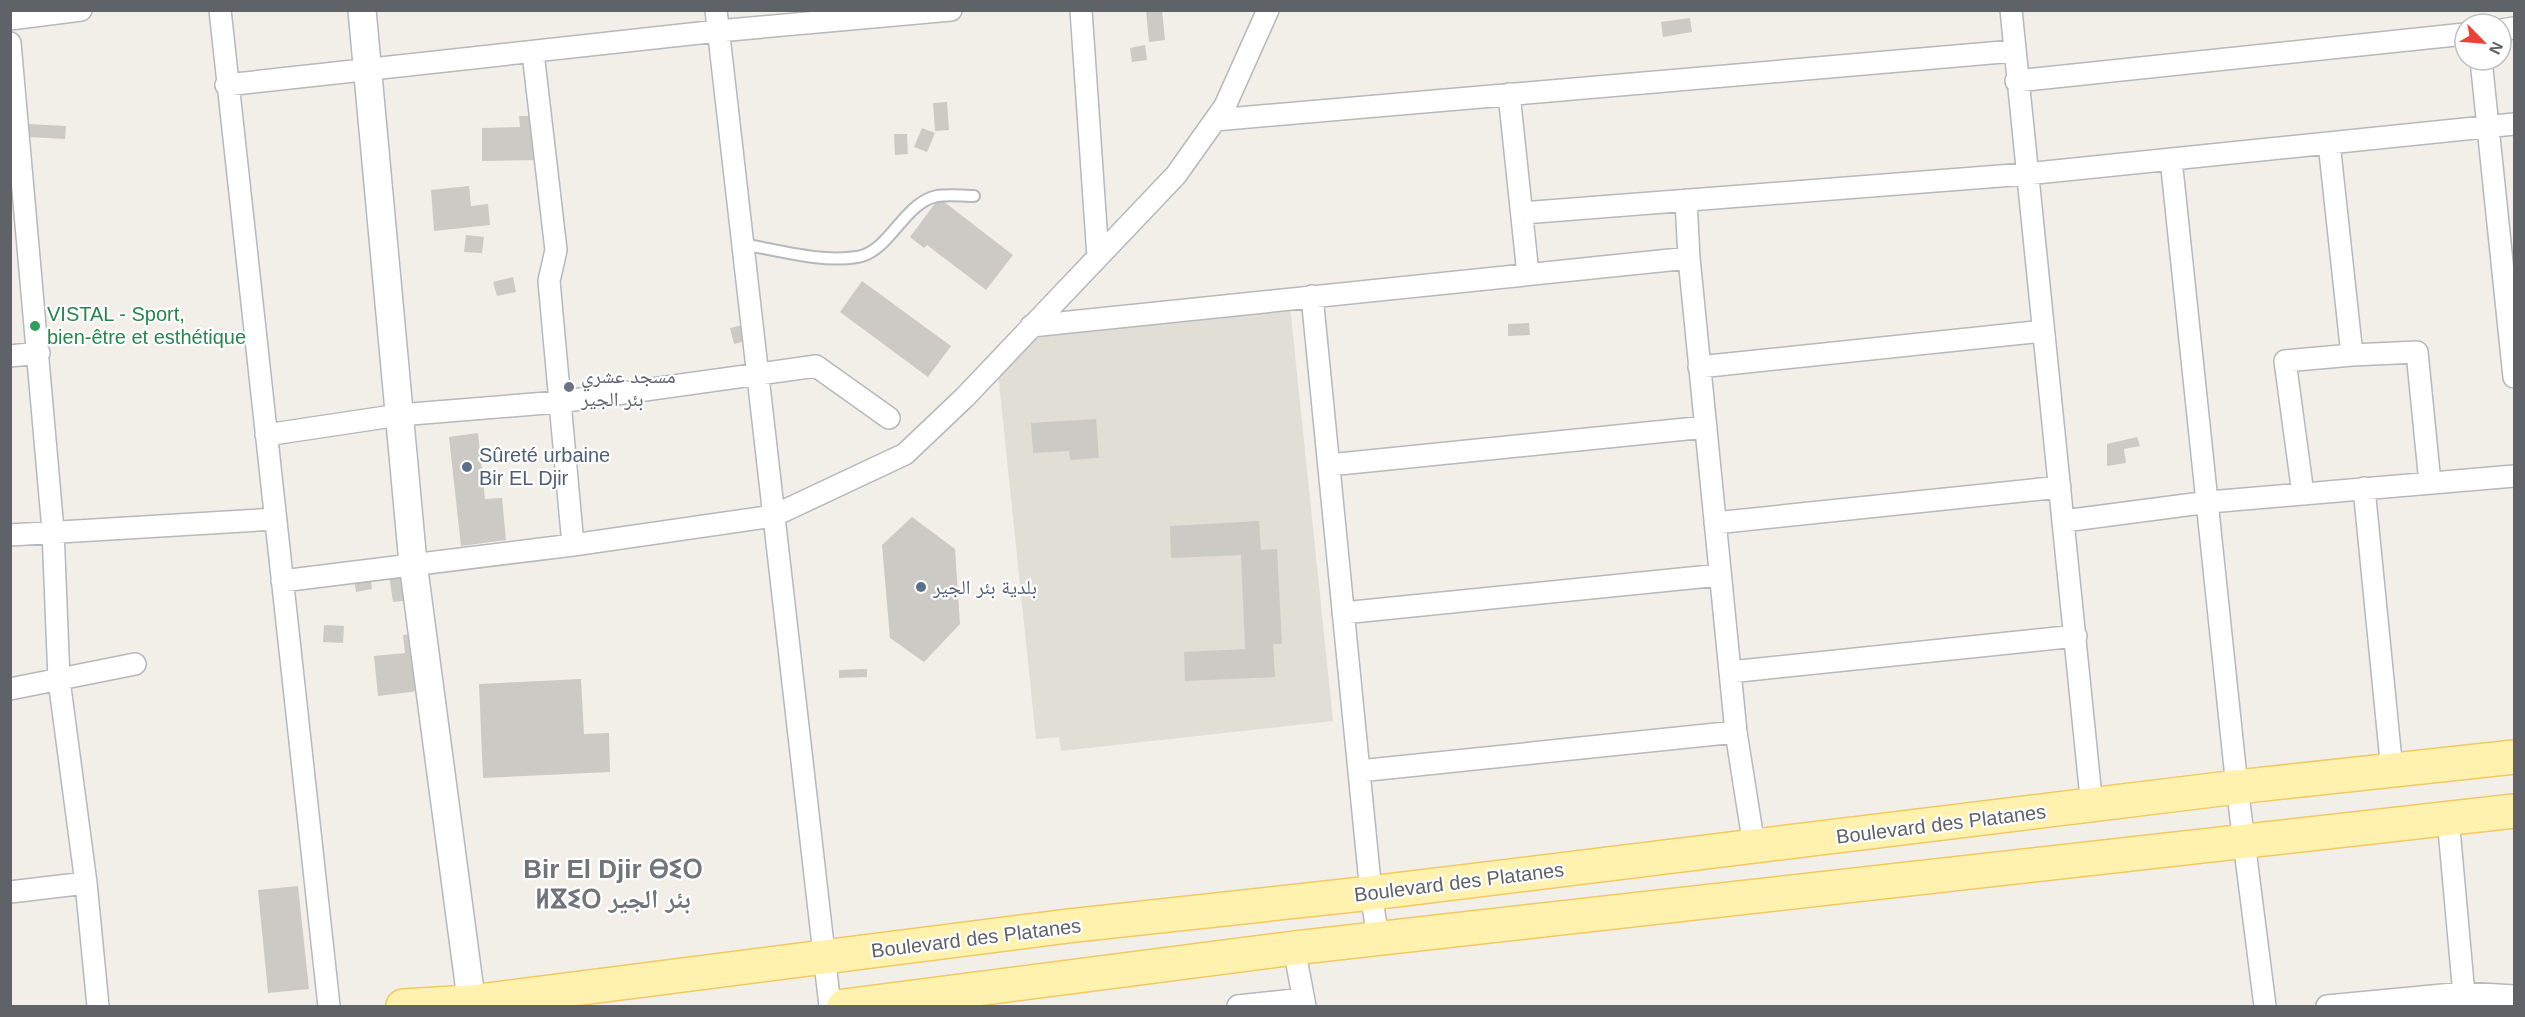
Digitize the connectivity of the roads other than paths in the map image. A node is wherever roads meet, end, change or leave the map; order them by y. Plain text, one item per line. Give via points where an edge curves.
1 (81, 10) edge
2 (220, 10) edge
3 (362, 10) edge
4 (951, 10) edge
5 (1081, 10) edge
6 (1268, 10) edge
7 (2011, 10) edge
8 (10, 19) edge
9 (717, 21) edge
10 (2453, 35) edge
11 (10, 43) edge
12 (2014, 51) junction
13 (533, 52) junction
14 (367, 69) junction
15 (2482, 72) edge
16 (2016, 81) junction
17 (226, 85) junction
18 (1509, 94) junction
19 (1215, 120) junction
20 (2514, 124) edge
21 (2488, 126) junction
22 (2329, 143) junction
23 (2171, 159) junction
24 (2026, 174) junction
25 (974, 196) dead end
26 (1686, 200) junction
27 (1522, 213) junction
28 (742, 244) junction
29 (1098, 257) junction
30 (1689, 258) junction
31 (1528, 274) junction
32 (2509, 274) edge
33 (1312, 296) junction
34 (1031, 326) junction
35 (2043, 331) junction
36 (39, 353) junction
37 (2352, 355) junction
38 (10, 356) edge
39 (1700, 367) junction
40 (757, 376) junction
41 (2514, 377) edge
42 (559, 402) junction
43 (399, 415) junction
44 (889, 418) dead end
45 (1706, 427) junction
46 (266, 435) junction
47 (1329, 465) junction
48 (2514, 476) edge
49 (2430, 483) junction
50 (2060, 487) junction
51 (2364, 488) junction
52 (2303, 494) junction
53 (2209, 502) junction
54 (773, 516) junction
55 (275, 519) junction
56 (2064, 521) junction
57 (1715, 523) junction
58 (53, 530) junction
59 (10, 534) edge
60 (573, 545) junction
61 (413, 563) junction
62 (1720, 575) junction
63 (282, 581) junction
64 (1343, 613) junction
65 (2076, 636) junction
66 (135, 664) dead end
67 (1730, 672) junction
68 (59, 680) junction
69 (10, 689) edge
70 (1736, 732) junction
71 (2514, 758) edge
72 (1359, 771) junction
73 (2392, 771) junction
74 (2237, 788) junction
75 (2092, 807) junction
76 (2514, 811) edge
77 (2448, 818) junction
78 (2243, 840) junction
79 (1754, 846) junction
80 (86, 883) junction
81 (10, 892) edge
82 (1371, 893) junction
83 (1378, 938) junction
84 (1294, 948) junction
85 (825, 958) junction
86 (2514, 996) edge
87 (2465, 1000) edge
88 (1304, 1003) edge
89 (472, 1004) edge
90 (98, 1006) edge
91 (329, 1006) edge
92 (403, 1006) edge
93 (845, 1006) edge
94 (1238, 1006) edge
95 (2265, 1006) edge
96 (2327, 1006) edge

1 - 8 street
2 - 17 street
3 - 14 street
4 - 9 street
5 - 29 street
6 - 19 street
7 - 12 street
9 - 13 street
9 - 28 street
10 - 16 street
11 - 36 street
12 - 16 street
12 - 18 street
13 - 14 street
13 - 42 street via 556,250 549,280
14 - 17 street
14 - 43 street
15 - 21 street
16 - 24 street
17 - 46 street
18 - 19 street
18 - 27 street
19 - 29 street via 1176,175
20 - 21 street
21 - 22 street
21 - 32 street
22 - 23 street
22 - 37 street
23 - 24 street
23 - 53 street
24 - 26 street
24 - 35 street
25 - 28 lane via 936,196 914,207 882,243 859,257 822,257
26 - 27 street
26 - 30 street
27 - 31 street
28 - 40 street
29 - 34 street
30 - 31 street
30 - 39 street
31 - 33 street
32 - 41 street
33 - 34 street
33 - 47 street
34 - 54 street via 905,454
35 - 39 street
35 - 50 street
36 - 38 street
36 - 58 street
37 - 49 street via 2417,352
37 - 52 street via 2285,361
39 - 45 street
40 - 42 street
40 - 44 street via 816,366
40 - 54 street
42 - 43 street
42 - 60 street
43 - 46 street
43 - 61 street
45 - 47 street
45 - 57 street
46 - 55 street
47 - 64 street
48 - 49 street
49 - 51 street
50 - 56 street
50 - 57 street
51 - 52 street
51 - 73 street
52 - 53 street
53 - 56 street
53 - 74 street
54 - 60 street
54 - 85 street
55 - 58 street
55 - 63 street
56 - 65 street
57 - 62 street
58 - 59 street
58 - 68 street
60 - 61 street
61 - 63 street
61 - 89 street
62 - 64 street
62 - 67 street
63 - 91 street
64 - 72 street
65 - 67 street
65 - 75 street
66 - 68 street
67 - 70 street
68 - 69 street
68 - 80 street
70 - 72 street
70 - 79 street
71 - 73 main road, Boulevard des Platanes
72 - 82 street
73 - 74 main road, Boulevard des Platanes
74 - 75 main road, Boulevard des Platanes
74 - 78 street
75 - 79 main road, Boulevard des Platanes
76 - 77 main road
77 - 78 main road
77 - 87 street
78 - 83 main road
78 - 95 street
79 - 82 main road, Boulevard des Platanes
80 - 81 street
80 - 90 street
82 - 83 street
82 - 85 main road, Boulevard des Platanes via 1068,926
83 - 84 main road
84 - 88 street
84 - 93 main road
85 - 89 main road, Boulevard des Platanes
85 - 93 street
86 - 87 street
87 - 96 street
88 - 94 street
89 - 92 main road, Boulevard des Platanes

